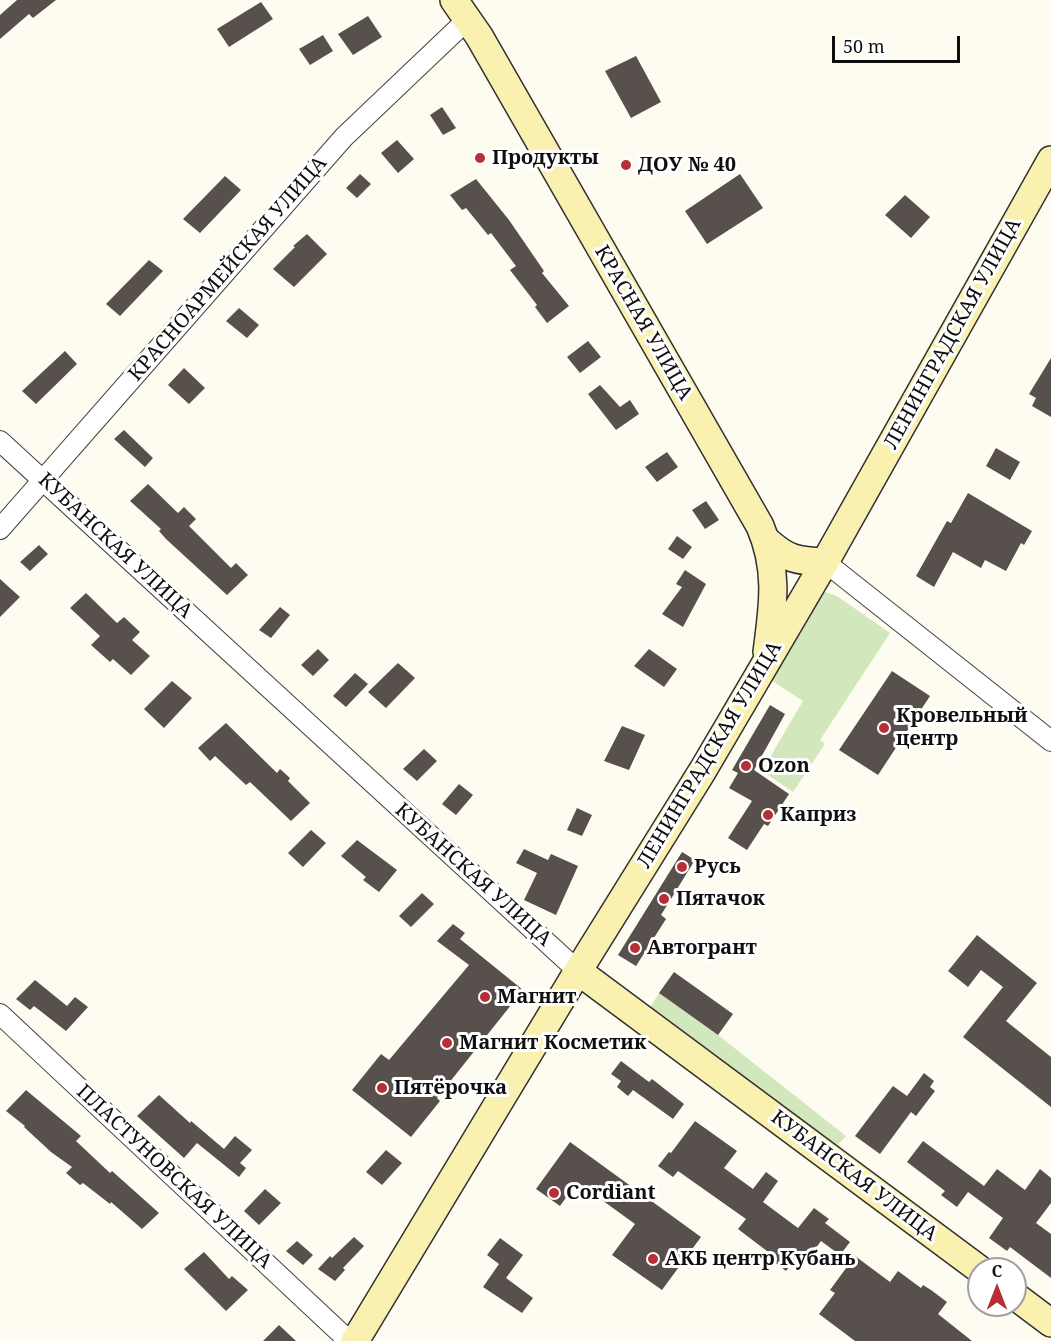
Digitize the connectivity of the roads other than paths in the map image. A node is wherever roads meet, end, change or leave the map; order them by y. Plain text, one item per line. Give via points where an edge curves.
1 (461, 10) edge
2 (1051, 160) edge
3 (0, 441) edge
4 (42, 480) junction
5 (0, 529) edge
6 (766, 540) junction
7 (825, 562) junction
8 (765, 663) junction
9 (1051, 741) edge
10 (578, 971) junction
11 (0, 1014) edge
12 (967, 1260) edge
13 (1027, 1305) edge
14 (1051, 1323) edge
15 (349, 1341) edge
16 (355, 1341) edge

1 - 4 street, КРАСНОАРМЕЙСКАЯ УЛИЦА
1 - 6 main road, КРАСНАЯ УЛИЦА
2 - 7 main road, ЛЕНИНГРАДСКАЯ УЛИЦА
3 - 4 street, КУБАНСКАЯ УЛИЦА
4 - 5 street, КРАСНОАРМЕЙСКАЯ УЛИЦА
4 - 10 street, КУБАНСКАЯ УЛИЦА
6 - 7 main road via 795,560
6 - 8 main road, КРАСНАЯ УЛИЦА via 774,582
7 - 8 main road, ЛЕНИНГРАДСКАЯ УЛИЦА
7 - 9 street
8 - 10 main road, ЛЕНИНГРАДСКАЯ УЛИЦА
10 - 12 main road, КУБАНСКАЯ УЛИЦА
10 - 16 main road, ЛЕНИНГРАДСКАЯ УЛИЦА
11 - 15 street, ПЛАСТУНОВСКАЯ УЛИЦА
13 - 14 main road

